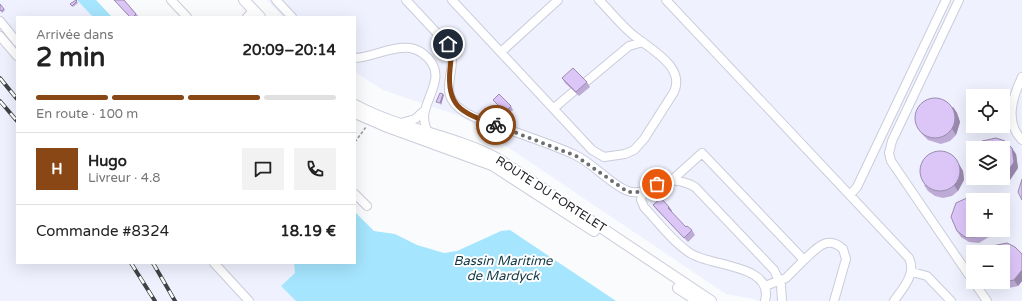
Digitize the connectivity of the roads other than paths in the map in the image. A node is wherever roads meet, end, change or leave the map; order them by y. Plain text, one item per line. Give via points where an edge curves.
1 (171, 0) edge
2 (244, 0) edge
3 (276, 0) edge
4 (406, 0) edge
5 (452, 0) edge
6 (558, 0) edge
7 (599, 0) edge
8 (666, 0) edge
9 (946, 0) edge
10 (959, 0) edge
11 (254, 15) edge
12 (186, 16) edge
13 (291, 16) edge
14 (0, 21) edge
15 (0, 36) edge
16 (16, 41) edge
17 (643, 42) junction
18 (502, 52) junction
19 (16, 55) edge
20 (356, 58) edge
21 (1022, 77) edge
22 (587, 81) edge
23 (573, 92) edge
24 (356, 105) edge
25 (554, 108) junction
26 (425, 110) junction
27 (356, 113) edge
28 (400, 123) junction
29 (428, 133) junction
30 (1022, 140) edge
31 (438, 144) junction
32 (672, 180) junction
33 (643, 191) junction
34 (356, 195) edge
35 (850, 195) junction
36 (367, 206) dead end
37 (804, 260) junction
38 (215, 264) edge
39 (966, 270) edge
40 (912, 272) junction
41 (780, 281) junction
42 (765, 286) junction
43 (979, 289) edge
44 (249, 301) edge
45 (698, 301) edge
46 (711, 301) edge
47 (765, 301) edge
48 (782, 301) edge
49 (834, 301) edge
50 (894, 301) edge
51 (951, 301) edge
52 (987, 301) edge

1 - 12 street
2 - 11 main road
3 - 13 street
4 - 33 street via 450,47 448,85 457,107 477,118 576,156 626,190
5 - 18 street
6 - 18 street
7 - 17 street via 630,33
8 - 35 street
9 - 35 street via 857,187
10 - 39 street via 892,141 889,153 891,162
14 - 16 street
15 - 19 street
17 - 22 street via 629,46
17 - 25 street via 670,67 677,82 674,92 634,150 612,156 598,155
18 - 25 street
20 - 26 street via 405,48 422,52 430,61 436,76
21 - 30 street via 1011,110 1015,131
23 - 25 street
24 - 28 main road, ROUTE DU FORTELET
26 - 28 street via 415,119
26 - 29 street via 424,120
27 - 31 main road, ROUTE DU FORTELET
28 - 29 main road, ROUTE DU FORTELET
29 - 31 street
29 - 46 main road, ROUTE DU FORTELET via 484,152 505,163
31 - 45 main road, ROUTE DU FORTELET via 480,159 506,172
32 - 33 street
32 - 37 street via 702,153
32 - 41 street via 687,183 702,193 770,266
33 - 42 street via 641,200 644,207 689,253 754,274
34 - 36 street
35 - 40 street via 909,258
37 - 41 street
37 - 49 street via 824,242 833,242 843,249 846,259
38 - 44 street
40 - 50 street
40 - 51 street via 927,276
41 - 42 street
41 - 48 street
42 - 47 street
43 - 52 street

